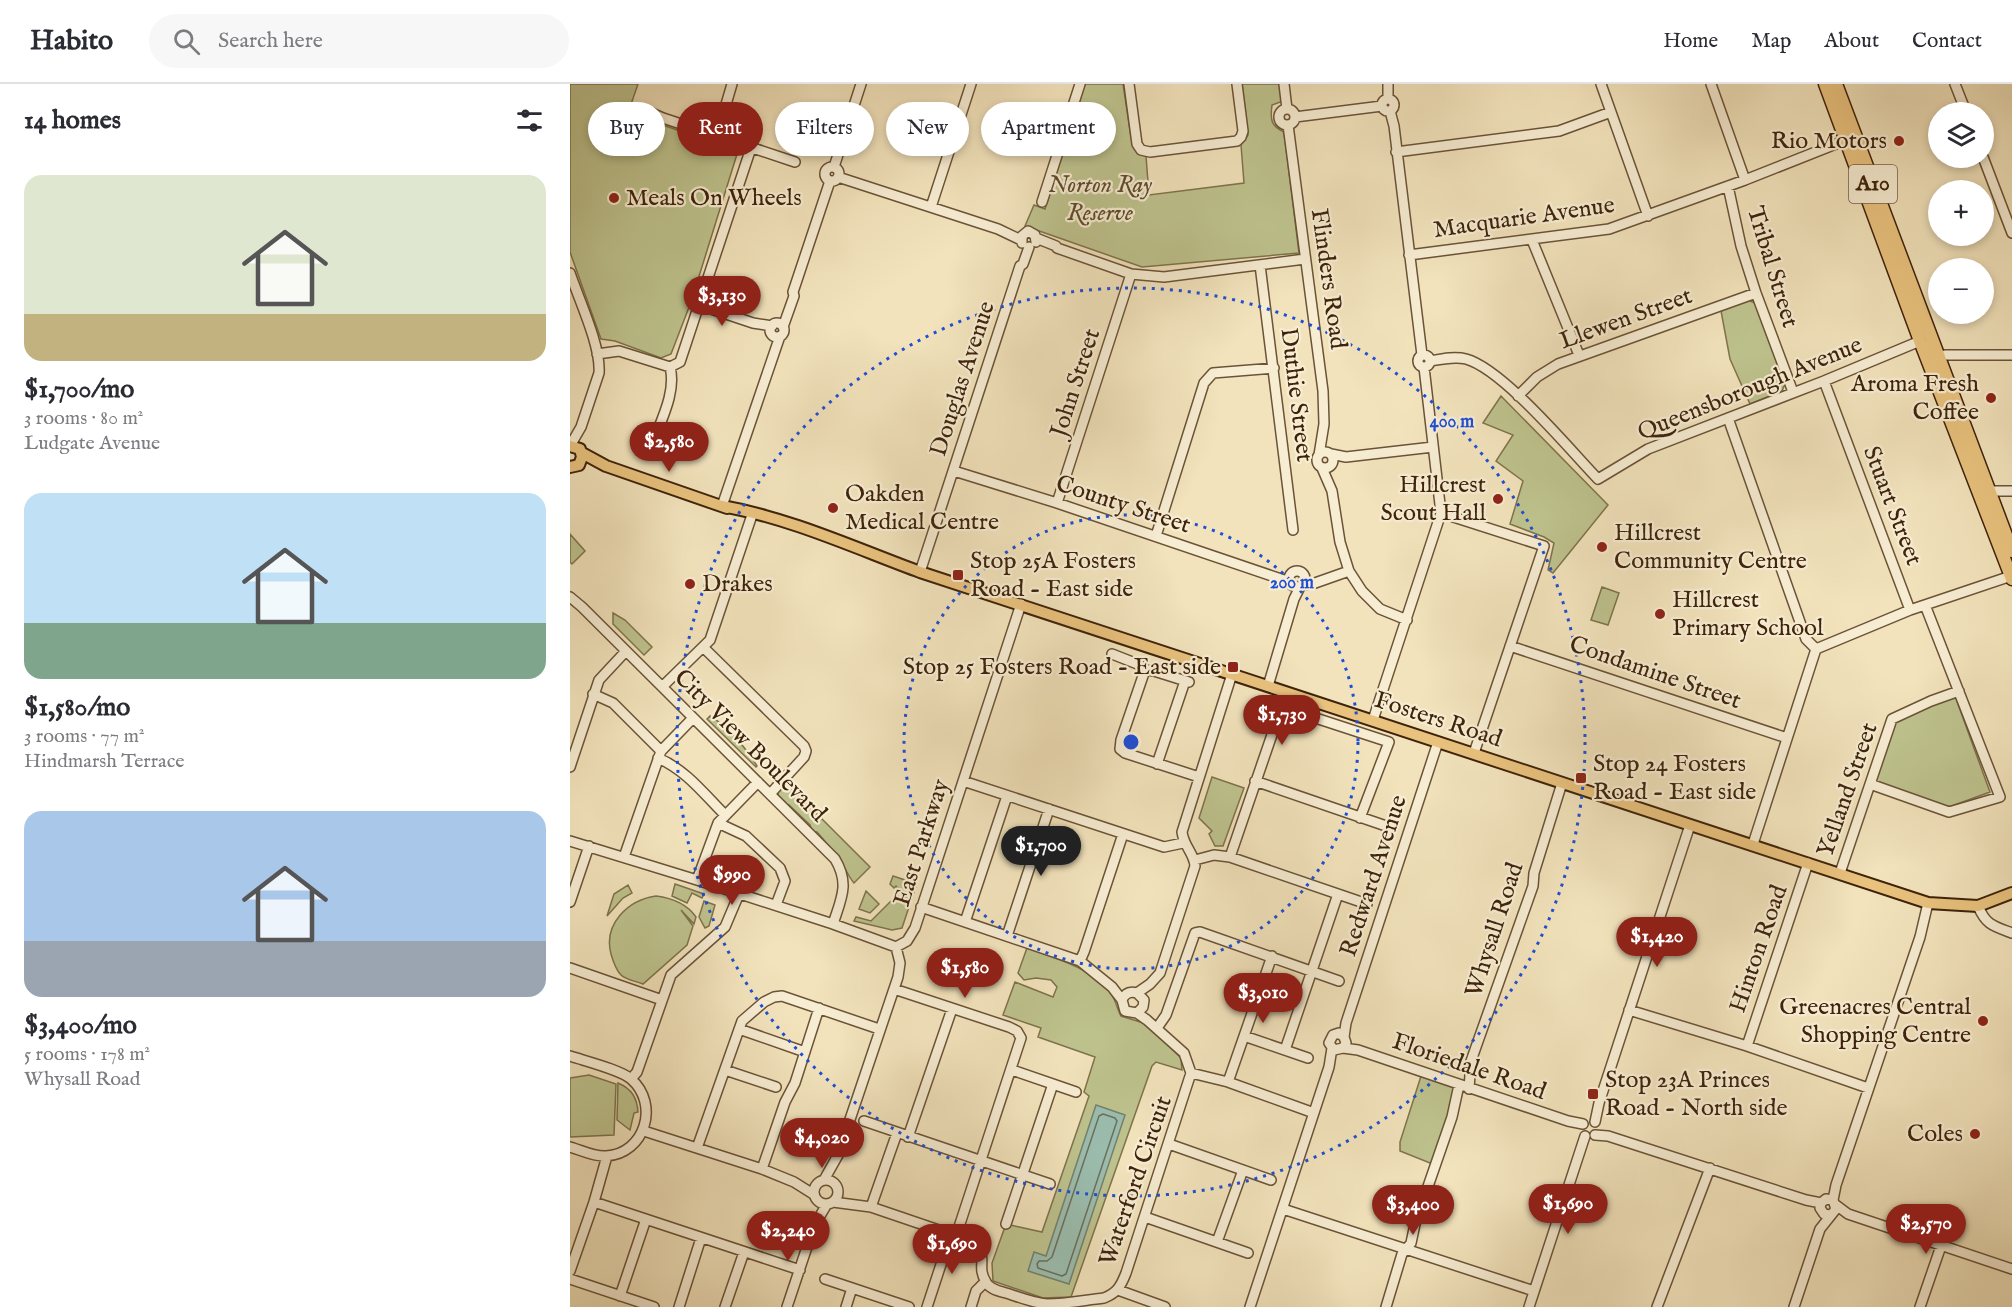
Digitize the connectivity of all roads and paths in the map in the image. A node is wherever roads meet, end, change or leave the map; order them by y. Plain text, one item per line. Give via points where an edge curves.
1 (732, 84) edge
2 (861, 84) edge
3 (971, 84) edge
4 (1080, 84) edge
5 (1129, 84) edge
6 (1237, 84) edge
7 (1284, 84) edge
8 (1388, 84) edge
9 (1601, 84) edge
10 (1711, 84) edge
11 (1825, 84) edge
12 (1836, 84) edge
13 (1955, 84) edge
14 (727, 102) edge
15 (1962, 102) edge
16 (1387, 105) junction
17 (1287, 109) junction
18 (1611, 112) junction
19 (1295, 117) junction
20 (1288, 125) junction
21 (1850, 138) junction
22 (763, 152) edge
23 (1396, 152) junction
24 (748, 156) edge
25 (795, 162) dead end
26 (1987, 168) edge
27 (834, 179) junction
28 (1745, 180) junction
29 (1728, 186) junction
30 (1042, 202) dead end
31 (931, 207) junction
32 (1648, 216) junction
33 (2012, 232) edge
34 (1532, 240) junction
35 (1028, 241) junction
36 (1409, 255) junction
37 (1305, 259) junction
38 (1260, 265) junction
39 (570, 273) edge
40 (1131, 274) junction
41 (1756, 293) junction
42 (699, 305) junction
43 (776, 330) junction
44 (1925, 339) junction
45 (597, 354) junction
46 (1579, 355) junction
47 (2012, 356) edge
48 (1933, 359) junction
49 (1425, 361) junction
50 (670, 367) junction
51 (1274, 368) junction
52 (1824, 381) junction
53 (1793, 392) junction
54 (1518, 396) junction
55 (1728, 418) junction
56 (1433, 447) junction
57 (651, 448) dead end
58 (575, 460) edge
59 (1327, 460) junction
60 (954, 471) junction
61 (2012, 491) edge
62 (1984, 493) junction
63 (1058, 503) junction
64 (722, 506) junction
65 (1441, 513) junction
66 (751, 518) junction
67 (1293, 530) dead end
68 (1156, 536) junction
69 (853, 547) junction
70 (2012, 551) edge
71 (1349, 571) junction
72 (920, 572) junction
73 (2012, 577) edge
74 (1297, 581) junction
75 (570, 599) edge
76 (1021, 604) junction
77 (1924, 605) junction
78 (1910, 610) junction
79 (1407, 620) junction
80 (1510, 646) junction
81 (704, 648) junction
82 (1816, 649) junction
83 (626, 651) junction
84 (1112, 654) dead end
85 (1144, 673) junction
86 (1232, 674) junction
87 (663, 686) junction
88 (1268, 686) junction
89 (1959, 691) junction
90 (593, 694) junction
91 (693, 718) junction
92 (1373, 720) junction
93 (1787, 738) junction
94 (1438, 742) junction
95 (1474, 753) junction
96 (660, 755) junction
97 (1157, 764) junction
98 (570, 767) edge
99 (1199, 777) junction
100 (1255, 781) junction
101 (758, 782) junction
102 (963, 782) junction
103 (1562, 783) junction
104 (1870, 784) junction
105 (770, 794) junction
106 (1006, 796) junction
107 (1049, 809) junction
108 (725, 815) junction
109 (1360, 818) junction
110 (718, 823) junction
111 (1690, 825) junction
112 (1389, 827) dead end
113 (1123, 834) junction
114 (572, 840) edge
115 (1183, 843) junction
116 (1753, 844) junction
117 (589, 846) junction
118 (624, 857) junction
119 (1230, 857) junction
120 (1195, 860) junction
121 (1808, 863) junction
122 (1840, 873) junction
123 (697, 879) junction
124 (2012, 893) edge
125 (739, 894) junction
126 (1338, 894) junction
127 (570, 903) edge
128 (1932, 903) junction
129 (1367, 904) dead end
130 (776, 905) junction
131 (1978, 906) junction
132 (921, 907) junction
133 (965, 922) junction
134 (833, 924) junction
135 (2012, 933) edge
136 (1007, 936) junction
137 (896, 947) junction
138 (1272, 956) junction
139 (1080, 961) junction
140 (570, 968) edge
141 (1311, 970) junction
142 (1339, 981) dead end
143 (1112, 987) junction
144 (894, 989) junction
145 (662, 1000) junction
146 (1122, 1000) junction
147 (1138, 1001) junction
148 (819, 1008) junction
149 (952, 1009) junction
150 (1629, 1010) junction
151 (1157, 1028) junction
152 (739, 1029) junction
153 (879, 1029) junction
154 (1244, 1036) junction
155 (1340, 1043) junction
156 (1747, 1046) junction
157 (1285, 1050) junction
158 (806, 1052) junction
159 (570, 1056) edge
160 (1308, 1058) dead end
161 (725, 1070) junction
162 (1012, 1070) junction
163 (1191, 1073) junction
164 (631, 1079) junction
165 (1228, 1082) junction
166 (1053, 1084) junction
167 (1459, 1086) junction
168 (776, 1087) dead end
169 (1868, 1088) junction
170 (1469, 1089) junction
171 (1076, 1092) dead end
172 (1314, 1113) junction
173 (864, 1121) dead end
174 (1589, 1129) junction
175 (644, 1131) junction
176 (897, 1132) junction
177 (908, 1137) junction
178 (1169, 1144) junction
179 (570, 1147) edge
180 (697, 1148) junction
181 (838, 1155) junction
182 (607, 1156) junction
183 (982, 1162) junction
184 (1710, 1168) junction
185 (762, 1169) junction
186 (1243, 1170) junction
187 (1022, 1175) junction
188 (1271, 1180) dead end
189 (821, 1181) junction
190 (794, 1182) junction
191 (1050, 1184) dead end
192 (837, 1188) junction
193 (814, 1197) junction
194 (594, 1202) junction
195 (830, 1203) junction
196 (867, 1206) junction
197 (1827, 1207) junction
198 (1283, 1209) junction
199 (1145, 1217) junction
200 (646, 1219) junction
201 (1006, 1224) dead end
202 (814, 1226) junction
203 (954, 1235) junction
204 (701, 1238) junction
205 (1217, 1242) junction
206 (1941, 1246) junction
207 (1407, 1248) junction
208 (744, 1252) junction
209 (1248, 1253) dead end
210 (2012, 1269) edge
211 (800, 1270) junction
212 (570, 1271) edge
213 (570, 1279) edge
214 (825, 1279) dead end
215 (985, 1282) junction
216 (852, 1288) junction
217 (1118, 1290) junction
218 (1534, 1291) junction
219 (620, 1296) junction
220 (891, 1304) edge
221 (1052, 1305) edge
222 (654, 1307) edge
223 (679, 1307) edge
224 (725, 1307) edge
225 (787, 1307) edge
226 (846, 1307) edge
227 (909, 1307) edge
228 (927, 1307) edge
229 (971, 1307) edge
230 (1165, 1307) edge
231 (1250, 1307) edge
232 (1386, 1307) edge
233 (1529, 1307) edge
234 (1657, 1307) edge
235 (1794, 1307) edge
236 (1920, 1307) edge

1 - 14 street
2 - 27 street via 834,167 825,173 826,178
3 - 31 street
4 - 30 street
5 - 6 street via 1137,144 1141,150 1150,152 1237,141 1243,132
7 - 17 street
8 - 16 street
9 - 18 street
10 - 28 street
11 - 21 highway, A10
12 - 21 highway, A10
13 - 15 street
16 - 19 street
16 - 23 street
17 - 19 street
17 - 20 street via 1279,116
18 - 23 street via 1559,131
18 - 32 street
19 - 20 street
20 - 37 street, Flinders Road
21 - 28 street, Macquarie Avenue
21 - 44 highway, A10
22 - 25 street
23 - 36 street
24 - 42 street
26 - 33 street
27 - 31 street
27 - 43 street
28 - 29 street, Macquarie Avenue
29 - 32 street, Macquarie Avenue
29 - 41 street, Tribal Street
31 - 35 street
32 - 34 street, Macquarie Avenue via 1609,229
34 - 36 street, Macquarie Avenue
34 - 46 street
35 - 40 street via 1056,246
35 - 60 street, Douglas Avenue
36 - 49 street
37 - 38 street
37 - 59 street, Flinders Road via 1323,391
38 - 40 street via 1164,277
38 - 51 street, Duthie Street
39 - 45 street
40 - 63 street, John Street
41 - 46 street, Llewen Street
41 - 53 street, Tribal Street
42 - 43 street
42 - 50 street via 680,362
43 - 64 street via 774,358
44 - 48 highway, A10
44 - 52 street, Queensborough Avenue
45 - 50 street via 619,351
45 - 58 street via 599,373
46 - 54 street, Llewen Street via 1537,377
47 - 48 street via 1945,355
48 - 62 highway, A10
49 - 54 street via 1466,359 1491,372
49 - 56 street
50 - 57 street via 670,393
51 - 67 street, Duthie Street
51 - 68 street via 1213,373 1203,383
52 - 53 street, Queensborough Avenue
52 - 78 street, Stuart Street
53 - 55 street, Queensborough Avenue
54 - 55 street, Queensborough Avenue via 1598,479 1648,449
55 - 82 street via 1806,639
56 - 59 street
56 - 65 street
58 - 64 main road, Fosters Road via 606,466
59 - 71 street, Flinders Road via 1340,542
60 - 63 street, County Street
60 - 72 street, Douglas Avenue
61 - 62 street
62 - 70 highway, A10
62 - 73 highway, A10
63 - 68 street, County Street
64 - 66 main road, Fosters Road
64 - 69 main road, Fosters Road via 754,512
65 - 79 street
65 - 80 street via 1544,546
66 - 69 main road, Fosters Road
66 - 81 street
68 - 74 street, County Street
69 - 72 main road, Fosters Road
71 - 74 street, County Street via 1315,583
71 - 79 street, Flinders Road via 1380,609
72 - 76 main road, Fosters Road
73 - 77 street
74 - 88 street
75 - 83 street, City View Boulevard
76 - 86 main road, Fosters Road
76 - 102 street, East Parkway
77 - 78 street
77 - 89 street
78 - 82 street
79 - 92 street
80 - 93 street, Condamine Street
80 - 95 street
81 - 87 street
81 - 105 street via 804,746 804,757
82 - 93 street
83 - 87 street, City View Boulevard
83 - 90 street via 604,674
84 - 85 street via 1140,665
85 - 97 street via 1120,748
85 - 97 street via 1154,670 1187,682
86 - 88 main road, Fosters Road
86 - 99 street
87 - 91 street, City View Boulevard
88 - 92 main road, Fosters Road
89 - 104 street, Yelland Street via 1892,719
89 - 104 street via 2000,797 1949,812
90 - 96 street via 613,703
90 - 98 street
91 - 96 street
91 - 101 street, City View Boulevard
92 - 94 main road, Fosters Road
93 - 116 street
94 - 95 main road, Fosters Road
94 - 155 street, Redward Avenue
95 - 103 main road, Fosters Road
96 - 108 street via 684,773
96 - 118 street
97 - 99 street
99 - 115 street via 1182,832
100 - 109 street
100 - 109 street via 1277,720 1291,710 1389,742
100 - 119 street
101 - 105 street, City View Boulevard
101 - 108 street
102 - 106 street
102 - 132 street, East Parkway
103 - 111 main road, Fosters Road
103 - 170 street, Whysall Road via 1533,886 1471,1061
104 - 122 street, Yelland Street
105 - 134 street, City View Boulevard via 835,859 840,869 843,892
106 - 107 street
106 - 133 street
107 - 113 street
107 - 136 street
108 - 110 street
109 - 112 street
110 - 123 street
110 - 130 street via 743,833 780,868 785,881
111 - 116 main road, Fosters Road
111 - 150 street
113 - 115 street via 1164,847
113 - 139 street
114 - 117 street
115 - 120 street
116 - 121 main road, Fosters Road
117 - 118 street
117 - 127 street
118 - 123 street
119 - 120 street via 1214,855
119 - 126 street
120 - 147 street via 1161,972
121 - 122 main road, Fosters Road
121 - 156 street, Hinton Road
122 - 128 main road, Fosters Road
123 - 125 street
124 - 131 main road, Fosters Road
125 - 130 street
125 - 145 street via 725,927 671,975
126 - 129 street
126 - 141 street
128 - 131 main road, Fosters Road
128 - 169 street
130 - 134 street
131 - 135 street via 1992,926
132 - 133 street
132 - 137 street, East Parkway via 907,941
133 - 136 street
134 - 137 street
136 - 139 street
137 - 144 street via 900,963
138 - 141 street
138 - 151 street via 1196,933 1166,1015
138 - 154 street
139 - 143 street
140 - 145 street
141 - 142 street
141 - 157 street
143 - 146 street
143 - 147 street
144 - 149 street
144 - 153 street
145 - 164 street via 637,1072
146 - 147 street
146 - 147 street via 1125,1011
147 - 151 street, Waterford Circuit via 1147,1020
148 - 152 street via 774,997 742,1021
148 - 153 street
148 - 158 street
149 - 162 street via 1020,1034
149 - 177 street
150 - 156 street
150 - 174 street
151 - 163 street, Waterford Circuit via 1184,1053
152 - 158 street
152 - 161 street
153 - 181 street
154 - 157 street
154 - 165 street
155 - 167 street, Floriedale Road
155 - 172 street, Redward Avenue
156 - 169 street
157 - 160 street
158 - 185 street
159 - 164 street
161 - 168 street
161 - 180 street
162 - 166 street
162 - 183 street
163 - 165 street
163 - 178 street, Waterford Circuit
164 - 175 street via 641,1091
165 - 172 street
166 - 171 street
166 - 187 street
167 - 170 street, Floriedale Road
167 - 207 street
169 - 197 street
170 - 174 street, Floriedale Road
172 - 198 street, Redward Avenue
173 - 176 street
174 - 184 street, Floriedale Road
174 - 218 street
175 - 180 street
175 - 182 street via 621,1153
176 - 177 street
176 - 196 street
177 - 183 street
178 - 186 street
178 - 199 street, Waterford Circuit
179 - 182 street
180 - 185 street
181 - 189 street
181 - 192 street
182 - 194 street
183 - 187 street
183 - 203 street
184 - 197 street, Floriedale Road
184 - 234 street
185 - 190 street
186 - 188 street
186 - 205 street
187 - 191 street
187 - 201 street
189 - 190 street
189 - 192 street via 830,1181
189 - 193 street via 814,1188
190 - 193 street
192 - 195 street via 837,1197
192 - 196 street
193 - 195 street via 820,1203
193 - 202 street
194 - 200 street
194 - 212 street
195 - 196 street
195 - 202 street
196 - 203 street
197 - 206 street, Floriedale Road
197 - 235 street
198 - 207 street
198 - 231 street, Redward Avenue
199 - 205 street
199 - 217 street, Waterford Circuit
200 - 204 street
200 - 219 street
202 - 211 street
203 - 215 street via 981,1251
203 - 228 street
204 - 208 street
204 - 223 street
205 - 209 street
206 - 210 street, Floriedale Road
206 - 236 street
207 - 218 street
207 - 232 street
208 - 211 street
208 - 224 street
211 - 225 street
213 - 219 street
214 - 216 street
215 - 221 street, Waterford Circuit via 997,1290
215 - 229 street via 976,1291
216 - 220 street
216 - 226 street
217 - 221 street, Waterford Circuit via 1104,1298
217 - 230 street
218 - 233 street
219 - 222 street
220 - 227 street

